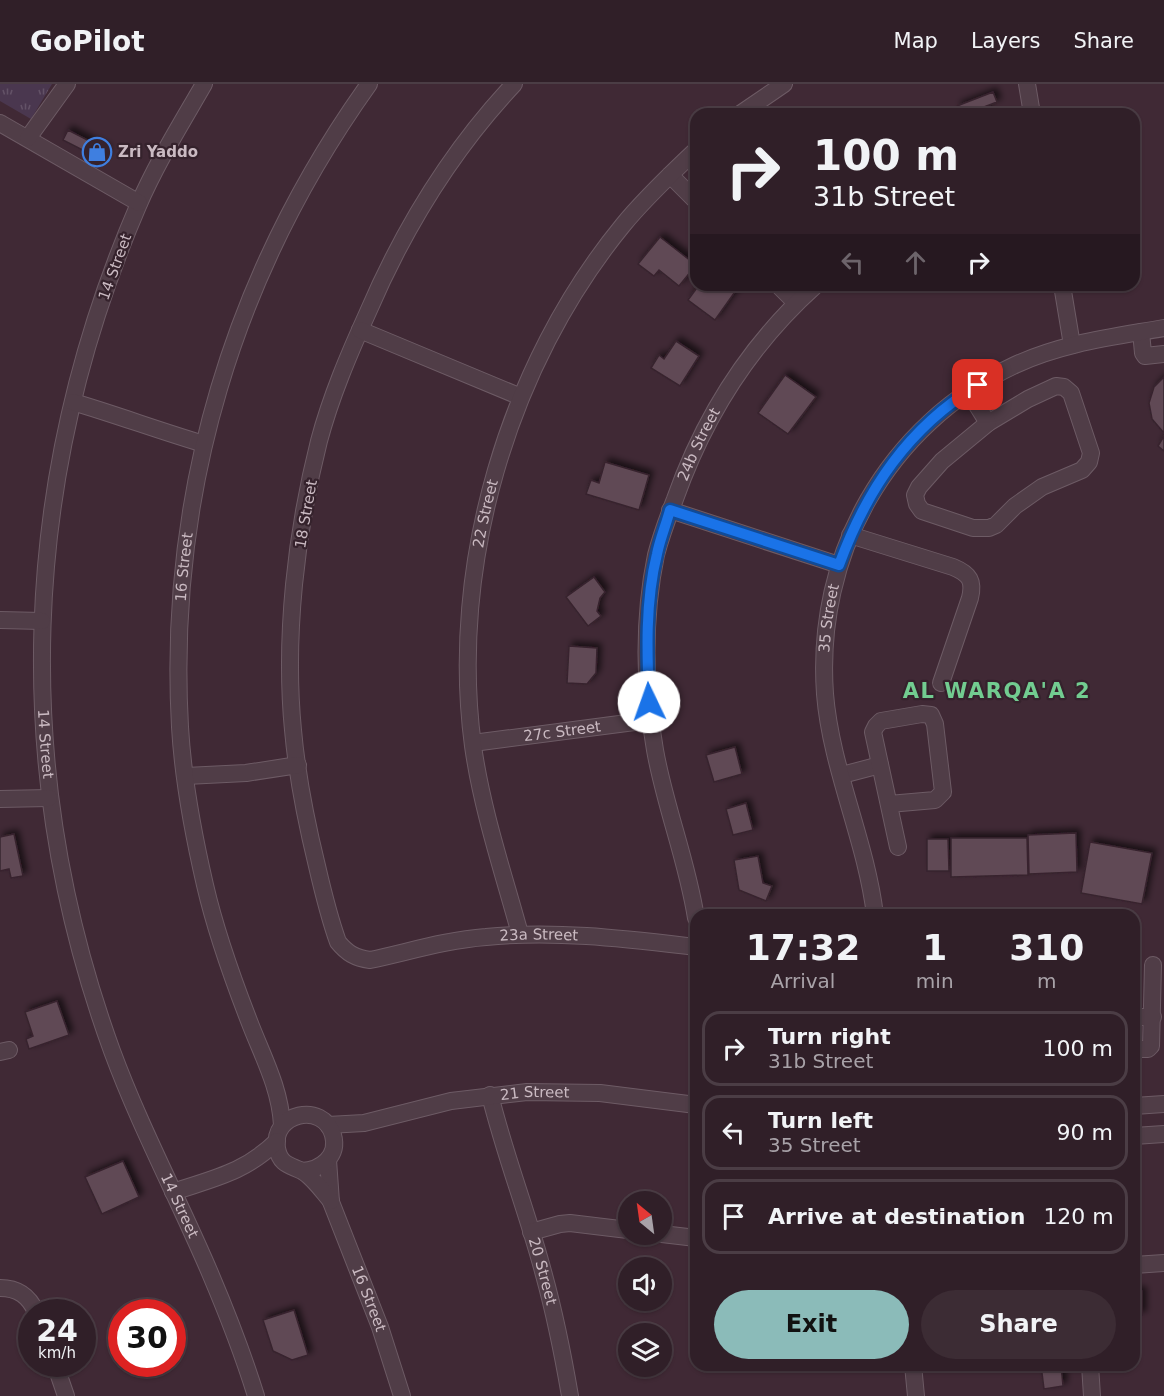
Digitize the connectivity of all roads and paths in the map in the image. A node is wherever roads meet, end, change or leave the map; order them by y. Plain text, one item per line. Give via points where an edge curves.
1 (204, 84) edge
2 (369, 84) edge
3 (514, 84) edge
4 (784, 84) edge
5 (1027, 84) edge
6 (65, 87) edge
7 (749, 108) edge
8 (1031, 108) edge
9 (0, 123) edge
10 (33, 141) junction
11 (690, 156) edge
12 (670, 174) junction
13 (690, 195) edge
14 (139, 203) junction
15 (784, 291) edge
16 (809, 291) edge
17 (1063, 291) edge
18 (796, 303) junction
19 (1164, 328) edge
20 (360, 330) junction
21 (1141, 332) junction
22 (1072, 345) junction
23 (1164, 354) edge
24 (964, 394) junction
25 (521, 397) junction
26 (72, 407) junction
27 (985, 425) junction
28 (205, 439) junction
29 (670, 510) junction
30 (850, 535) junction
31 (839, 565) junction
32 (0, 620) edge
33 (42, 621) junction
34 (941, 683) dead end
35 (651, 720) junction
36 (473, 743) junction
37 (298, 765) junction
38 (881, 769) junction
39 (843, 780) junction
40 (187, 782) junction
41 (49, 798) junction
42 (0, 799) edge
43 (889, 804) junction
44 (898, 848) dead end
45 (694, 909) edge
46 (874, 909) edge
47 (520, 934) junction
48 (690, 946) edge
49 (382, 957) joint
50 (1153, 965) dead end
51 (1140, 1017) edge
52 (1152, 1017) junction
53 (1140, 1049) edge
54 (272, 1077) junction
55 (495, 1095) junction
56 (690, 1104) edge
57 (1164, 1104) edge
58 (1140, 1106) edge
59 (306, 1114) junction
60 (375, 1121) junction
61 (328, 1125) junction
62 (279, 1133) junction
63 (1164, 1134) edge
64 (1140, 1136) edge
65 (331, 1154) junction
66 (246, 1166) junction
67 (294, 1168) junction
68 (175, 1197) junction
69 (331, 1202) junction
70 (618, 1229) edge
71 (531, 1232) junction
72 (672, 1234) edge
73 (690, 1237) edge
74 (1164, 1263) edge
75 (1140, 1265) edge
76 (0, 1288) edge
77 (28, 1299) edge
78 (914, 1371) edge
79 (1090, 1371) edge
80 (59, 1377) edge
81 (66, 1396) edge
82 (256, 1396) edge
83 (402, 1396) edge
84 (570, 1396) edge
85 (916, 1396) edge
86 (1092, 1396) edge

1 - 14 street, 14 Street
2 - 28 street, 16 Street via 312,170 260,272 221,379
3 - 20 street, 18 Street via 432,188 381,281
4 - 7 street
5 - 8 street
6 - 10 street
9 - 10 street
10 - 14 street
11 - 12 street, 22 Street
12 - 13 street
12 - 25 street, 22 Street via 623,224 584,278 549,336
14 - 26 street, 14 Street via 101,304
15 - 18 street
16 - 18 street, 24b Street
17 - 22 street
18 - 29 street, 24b Street via 764,339 710,416
19 - 21 street, 35 Street
20 - 25 street
20 - 37 street, 18 Street via 319,441 303,522 291,652
21 - 22 street, 35 Street
21 - 23 street via 1146,356
22 - 24 street, 35 Street via 1015,365
24 - 27 street
24 - 30 street, 35 Street via 909,442 886,470
25 - 36 street, 22 Street via 490,493 476,562 469,642
26 - 28 street
26 - 33 street, 14 Street via 47,549
27 - 27 street via 1049,389 1064,387 1071,393 1089,443 1089,462 1082,470 1028,496 989,528 973,528 922,512 915,495 919,487 942,460
28 - 40 street, 16 Street via 185,556 180,613 180,728
29 - 31 street
29 - 35 street, 24b Street via 656,555 649,610
30 - 31 street, 35 Street
30 - 34 street via 953,567 970,579 970,598
31 - 39 street, 35 Street via 829,607 825,694
32 - 33 street
33 - 41 street, 14 Street via 42,710
35 - 36 street, 27c Street
35 - 45 street, 24b Street via 655,752
36 - 47 street, 22 Street via 483,801
37 - 40 street
37 - 49 street, 18 Street via 315,856 338,942 357,958
38 - 39 street
38 - 43 street
38 - 43 street via 873,732 876,726 881,721 931,715 943,792 935,800
39 - 46 street, 35 Street
40 - 54 street, 16 Street via 218,936
41 - 42 street
41 - 68 street, 14 Street via 68,901 95,1002 132,1101
43 - 44 street
47 - 48 street, 23a Street
47 - 49 street, 23a Street via 450,942
50 - 52 street
51 - 52 street
52 - 53 street via 1151,1046
54 - 59 street, 16 Street
54 - 62 street, 16 Street via 280,1101
55 - 56 street, 21 Street via 564,1091
55 - 60 street, 21 Street via 432,1104
55 - 71 street, 20 Street via 506,1150
57 - 58 street
59 - 61 street
59 - 62 street via 297,1115
60 - 61 street, 21 Street
60 - 65 street, 21 Street
61 - 65 street via 332,1131
62 - 66 street
62 - 67 street via 277,1150
63 - 64 street
65 - 67 street via 321,1167
65 - 69 street, 16 Street
66 - 67 street
66 - 68 street
67 - 69 street, 16 Street
68 - 82 street, 14 Street via 222,1302
69 - 83 street, 16 Street
70 - 71 street via 570,1223
71 - 84 street, 20 Street via 555,1317
72 - 73 street
74 - 75 street
76 - 77 street via 10,1288
78 - 85 street
79 - 86 street
80 - 81 street

